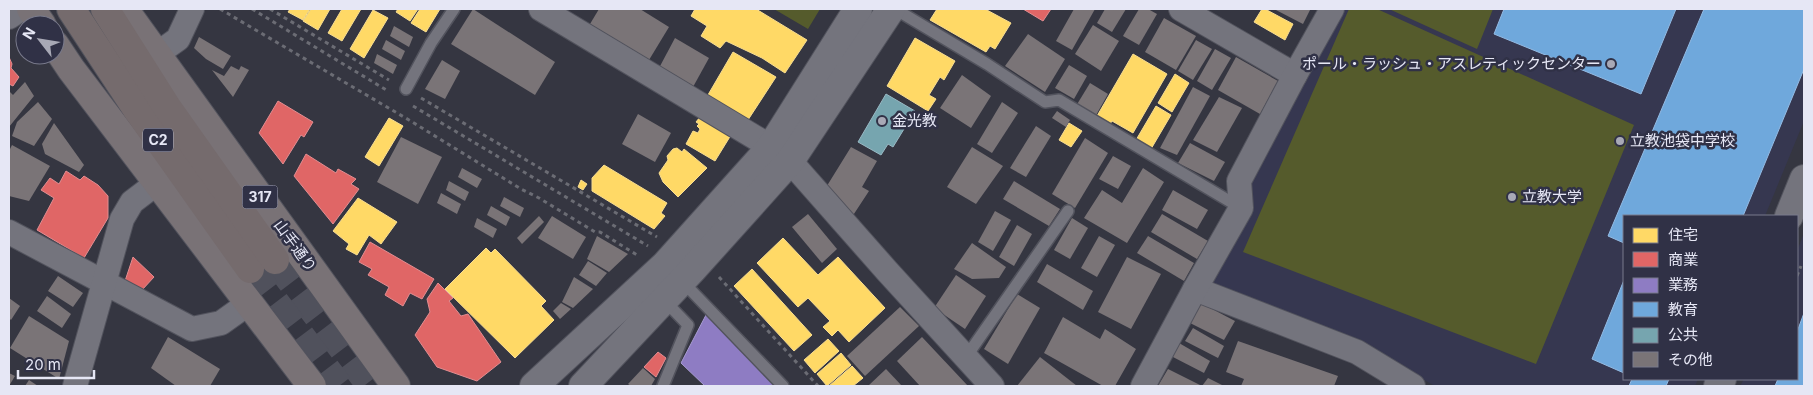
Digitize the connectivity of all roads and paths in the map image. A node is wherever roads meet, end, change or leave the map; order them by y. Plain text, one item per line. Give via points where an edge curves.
1 (21, 9) edge
2 (71, 9) edge
3 (105, 9) edge
4 (124, 9) edge
5 (192, 9) edge
6 (220, 9) edge
7 (252, 9) edge
8 (270, 9) edge
9 (454, 9) edge
10 (542, 9) edge
11 (858, 9) edge
12 (891, 9) edge
13 (895, 9) edge
14 (1181, 9) edge
15 (1332, 9) edge
16 (9, 17) edge
17 (157, 54) junction
18 (65, 60) edge
19 (1295, 75) junction
20 (400, 92) junction
21 (412, 105) dead end
22 (781, 154) junction
23 (1804, 180) edge
24 (157, 183) junction
25 (1241, 208) junction
26 (1068, 211) dead end
27 (1789, 215) edge
28 (658, 238) dead end
29 (11, 239) edge
30 (649, 248) dead end
31 (640, 257) dead end
32 (702, 258) junction
33 (1801, 266) dead end
34 (1798, 274) edge
35 (105, 283) junction
36 (1195, 289) junction
37 (673, 290) junction
38 (249, 303) junction
39 (966, 358) junction
40 (75, 386) edge
41 (312, 386) edge
42 (396, 386) edge
43 (534, 386) edge
44 (583, 386) edge
45 (663, 386) edge
46 (783, 386) edge
47 (818, 386) edge
48 (992, 386) edge
49 (1143, 386) edge
50 (1412, 386) edge

1 - 16 street
2 - 3 highway, C2 via 138,111 262,264
4 - 17 main road, 山手通り / 317
5 - 17 street via 178,39
6 - 31 path
7 - 20 path
8 - 20 path
9 - 20 lane
10 - 22 street
11 - 22 street
12 - 22 street
13 - 25 lane via 1045,102 1059,100
14 - 19 street
15 - 19 street
17 - 42 main road, 山手通り / 317
18 - 24 main road
19 - 25 street via 1239,180
20 - 28 path
21 - 30 path
22 - 32 street
22 - 39 street
22 - 43 street
23 - 27 street
24 - 35 street via 132,202 122,219
24 - 38 main road
25 - 36 street
26 - 39 lane
29 - 35 street
32 - 37 street
32 - 47 path
33 - 34 path
35 - 38 street via 192,329 221,323
35 - 40 street
36 - 49 street
36 - 50 street via 1357,352
37 - 44 street
37 - 45 lane via 688,325
37 - 46 lane
38 - 41 main road
39 - 48 street

